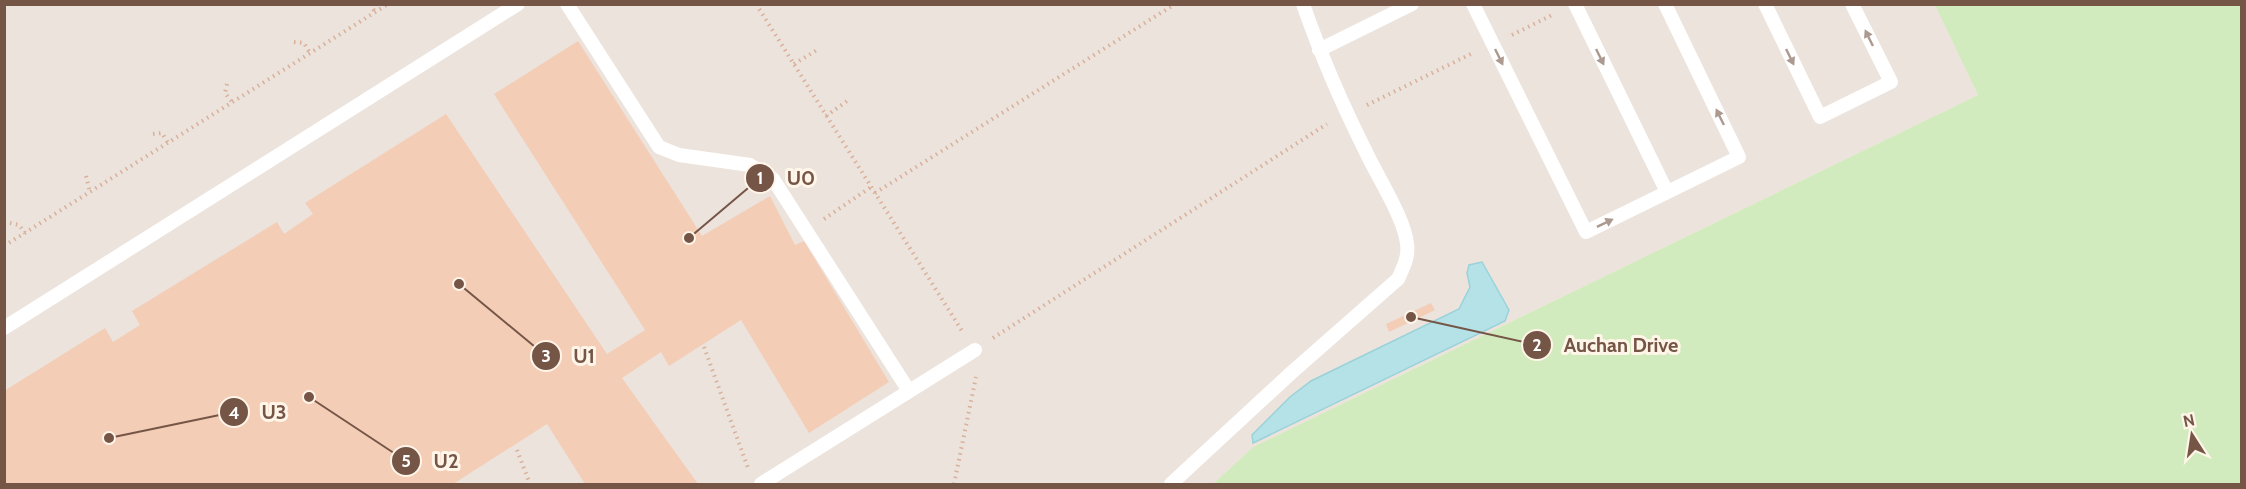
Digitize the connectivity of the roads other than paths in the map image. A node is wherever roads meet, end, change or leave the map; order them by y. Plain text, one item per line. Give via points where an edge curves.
1 (518, 4) edge
2 (567, 4) edge
3 (1303, 4) edge
4 (1412, 4) edge
5 (1473, 4) edge
6 (1665, 4) edge
7 (1765, 4) edge
8 (1852, 4) edge
9 (1575, 5) edge
10 (1319, 50) junction
11 (1667, 192) junction
12 (4, 328) edge
13 (975, 350) road end
14 (909, 391) junction
15 (761, 484) edge
16 (1171, 484) edge

1 - 12 lane
2 - 14 lane via 659,147 679,155 750,165 773,179
3 - 10 lane
4 - 10 lane
5 -> 11 lane via 1586,232
11 -> 6 lane via 1739,157
7 -> 8 lane via 1820,117 1891,82
9 -> 11 lane
10 - 16 lane via 1399,219 1407,243 1406,261 1398,279
13 - 14 lane
14 - 15 lane

